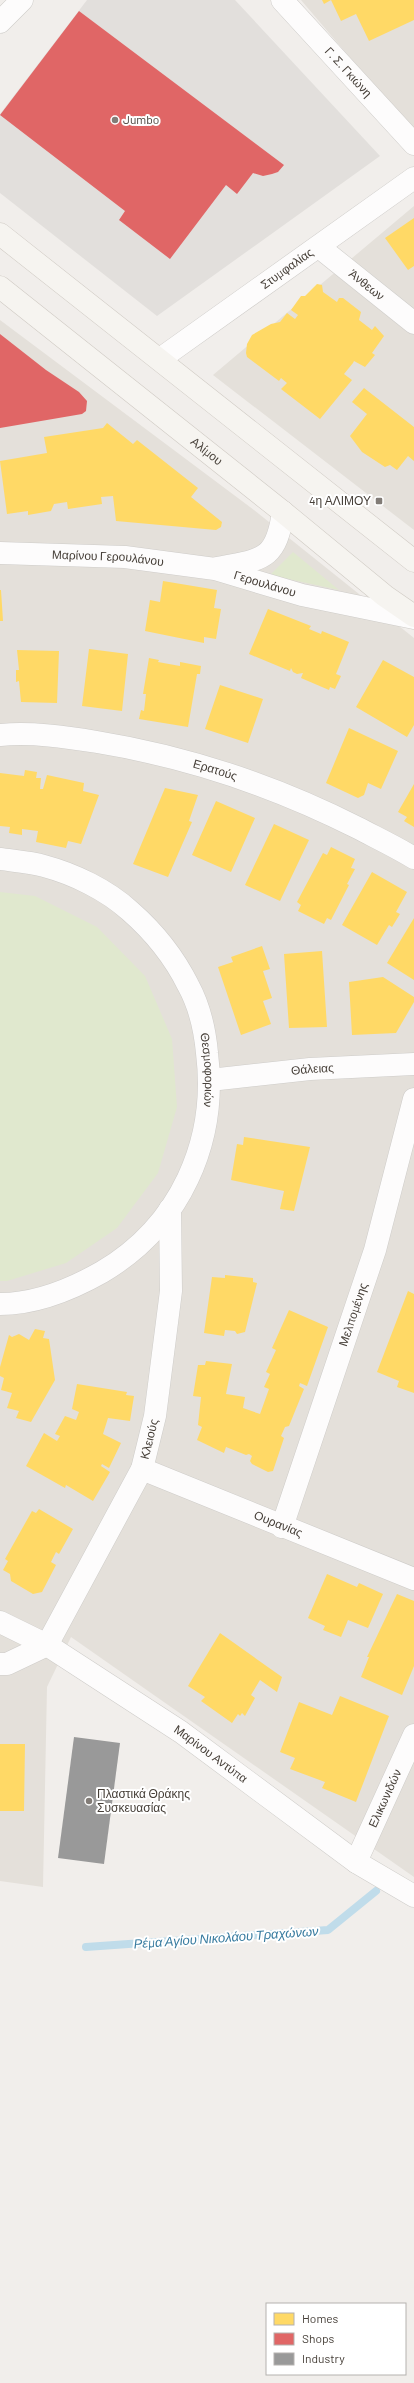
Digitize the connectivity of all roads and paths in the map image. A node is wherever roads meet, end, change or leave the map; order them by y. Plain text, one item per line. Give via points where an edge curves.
1 (22, 0) edge
2 (282, 0) edge
3 (0, 22) edge
4 (414, 144) edge
5 (414, 178) edge
6 (0, 234) edge
7 (319, 247) junction
8 (0, 287) edge
9 (414, 323) edge
10 (160, 359) junction
11 (283, 512) junction
12 (0, 553) edge
13 (414, 561) edge
14 (215, 569) junction
15 (414, 617) edge
16 (0, 735) edge
17 (414, 858) edge
18 (0, 859) edge
19 (414, 1064) edge
20 (210, 1080) junction
21 (414, 1099) edge
22 (170, 1210) junction
23 (0, 1304) edge
24 (142, 1468) junction
25 (282, 1527) junction
26 (414, 1579) edge
27 (0, 1622) edge
28 (47, 1645) junction
29 (0, 1664) edge
30 (414, 1735) edge
31 (356, 1862) junction
32 (414, 1896) edge

1 - 3 street
2 - 4 street, Γ. Σ. Γκιώνη
5 - 7 street, Στυμφαλίας
6 - 10 main road
7 - 9 street, Άνθεων
7 - 10 street, Στυμφαλίας
8 - 11 main road, Αλίμου
10 - 13 main road
11 - 14 street, Γερουλάνου via 280,534 266,555
11 - 15 main road, Αλίμου
12 - 14 street, Μαρίνου Γερουλάνου via 125,557
14 - 15 street, Γερουλάνου via 302,594
16 - 17 street, Ερατούς via 62,737 187,760 255,782 316,807
18 - 20 street, Θεσμοφοριών via 43,866 89,883 129,910 163,945 189,986 196,1006 205,1032
19 - 20 street, Θάλειας via 310,1069
20 - 22 street, Θεσμοφοριών via 208,1114 201,1148 188,1180
21 - 25 street, Μελπομένης via 375,1250
22 - 23 street, Θεσμοφοριών via 146,1239 116,1264 83,1283 46,1296
22 - 24 street, Κλειούς via 170,1291 155,1416
24 - 25 street, Ουρανίας
24 - 28 street, Κλειούς
25 - 26 street, Ουρανίας
27 - 28 street, Μαρίνου Αντύπα
28 - 29 street via 7,1664
28 - 31 street, Μαρίνου Αντύπα via 181,1732
30 - 31 street, Ελικωνιδών
31 - 32 street, Μαρίνου Αντύπα

